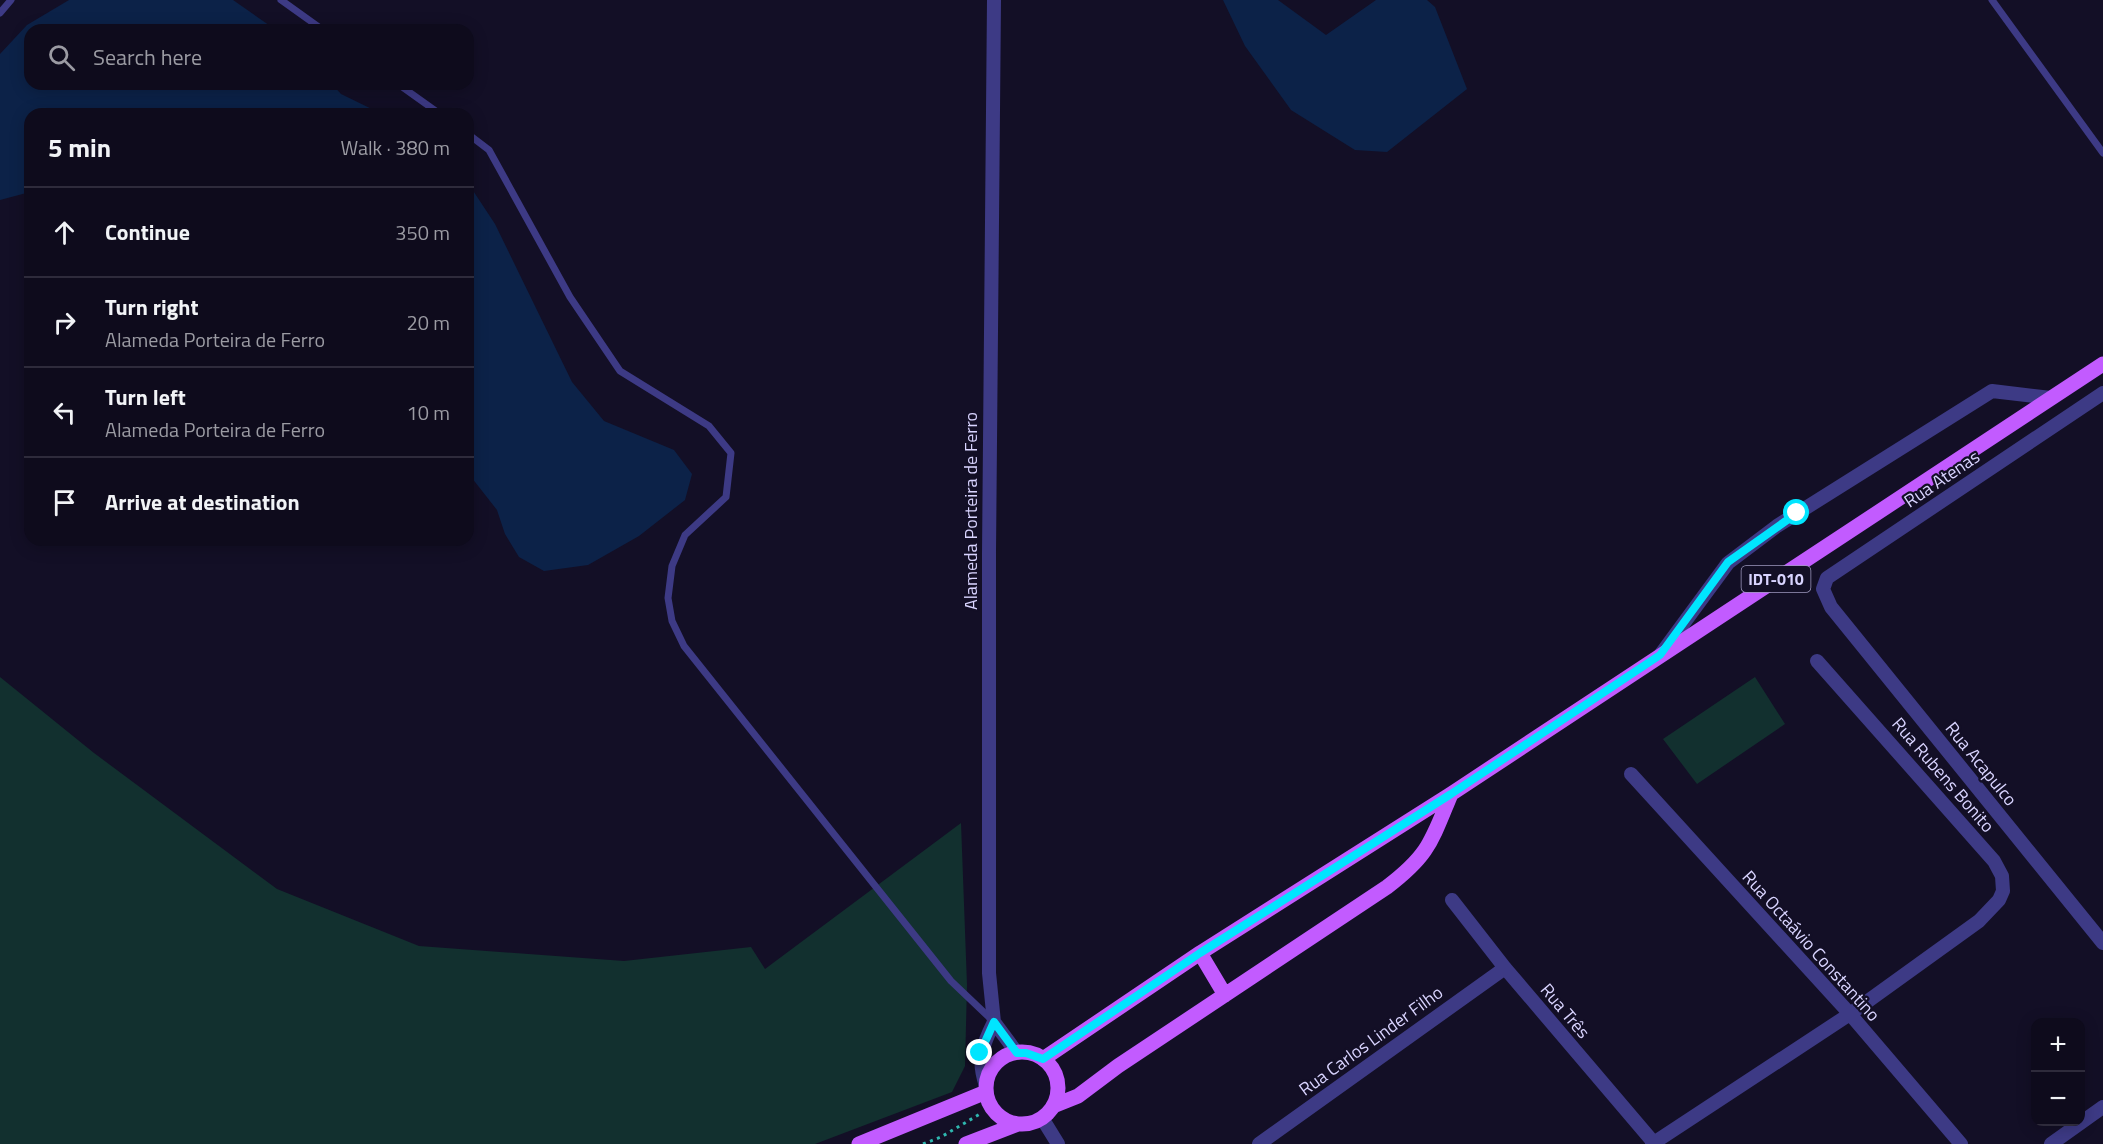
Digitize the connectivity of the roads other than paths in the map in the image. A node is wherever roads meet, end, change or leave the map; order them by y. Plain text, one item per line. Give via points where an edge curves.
1 (12, 0) edge
2 (281, 0) edge
3 (994, 0) edge
4 (1992, 0) edge
5 (0, 13) edge
6 (315, 24) edge
7 (406, 90) edge
8 (432, 108) edge
9 (474, 139) edge
10 (2103, 153) edge
11 (2103, 364) edge
12 (2103, 393) edge
13 (2051, 398) junction
14 (1831, 607) joint
15 (1660, 655) junction
16 (1817, 661) dead end
17 (1631, 774) dead end
18 (1451, 794) junction
19 (1452, 900) dead end
20 (2102, 939) edge
21 (1200, 953) junction
22 (1505, 968) junction
23 (1226, 995) junction
24 (1850, 1014) junction
25 (994, 1022) junction
26 (1017, 1053) junction
27 (1043, 1059) junction
28 (986, 1089) junction
29 (1053, 1106) junction
30 (2103, 1107) edge
31 (1042, 1118) junction
32 (1018, 1124) junction
33 (1653, 1143) edge
34 (859, 1144) edge
35 (966, 1144) edge
36 (1058, 1144) edge
37 (1259, 1144) edge
38 (1961, 1144) edge
39 (2052, 1144) edge

1 - 5 lane
2 - 6 lane
3 - 25 street, Alameda Porteira de Ferro via 989,541 989,973
4 - 10 lane
7 - 8 lane
9 - 25 lane via 489,150 570,297 620,371 709,426 731,453 726,497 686,535 672,566 668,598 672,621 684,646 951,981
11 - 13 main road, IDT-010
12 - 14 street, Rua Atenas via 1827,578 1823,589
13 - 15 main road, IDT-010
13 - 15 street via 1992,391 1777,526 1728,562
14 - 20 street, Rua Acapulco
15 - 18 main road, IDT-010
16 - 24 street, Rua Rubens Bonito via 1994,861 2002,876 2000,900 1979,921
17 - 24 street, Rua Octaávio Constantino
18 - 21 main road
18 - 23 main road via 1428,849 1415,866
19 - 22 street, Rua Três
21 - 23 main road
21 - 27 main road
22 - 33 street, Rua Três
22 - 37 street, Rua Carlos Linder Filho
23 - 29 main road via 1078,1096
24 - 33 street
24 - 38 street, Rua Octaávio Constantino
25 - 26 street
25 - 28 street via 980,1053
26 - 27 main road
26 - 28 main road via 993,1067
27 - 29 main road via 1057,1080
28 - 32 main road via 992,1107 1002,1118
28 - 34 main road
29 - 31 main road
30 - 39 street
31 - 32 main road
31 - 36 street
32 - 35 main road

